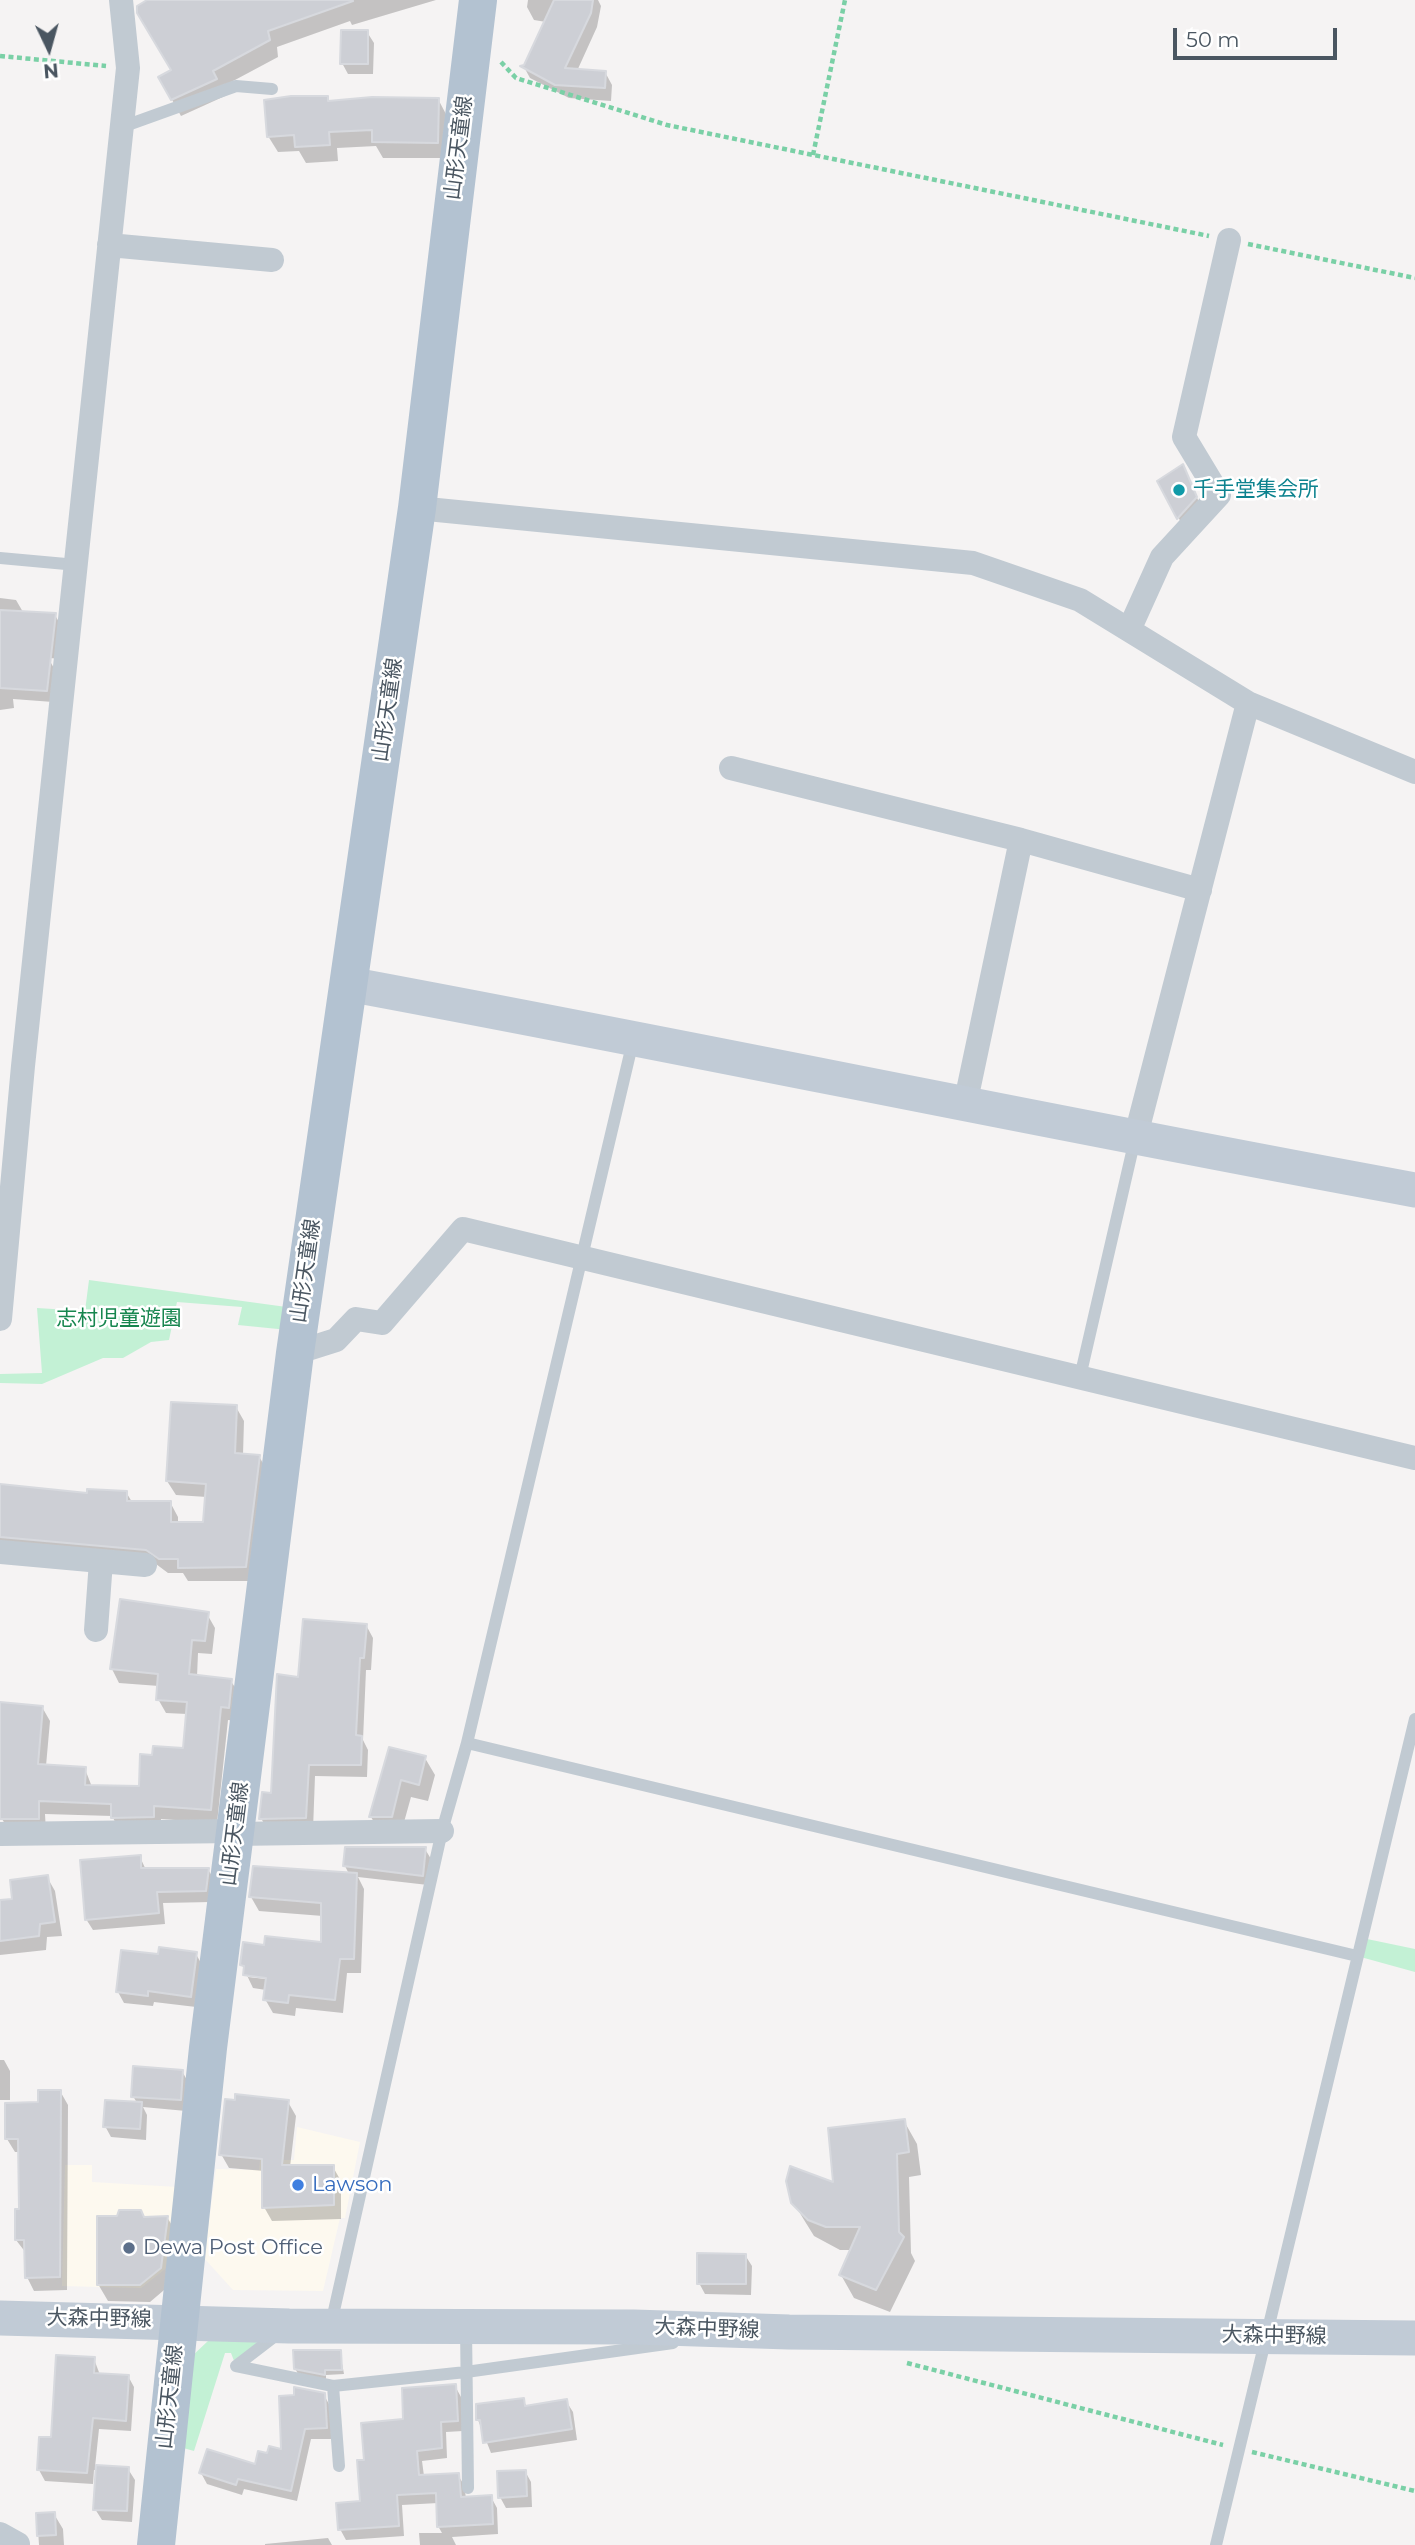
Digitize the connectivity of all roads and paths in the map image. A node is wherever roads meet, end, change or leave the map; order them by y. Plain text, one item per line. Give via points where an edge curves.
1 (121, 0) edge
2 (845, 0) edge
3 (475, 17) edge
4 (0, 56) edge
5 (128, 68) junction
6 (272, 89) dead end
7 (122, 127) junction
8 (813, 155) junction
9 (1229, 240) junction
10 (109, 245) junction
11 (272, 260) dead end
12 (1415, 278) edge
13 (417, 508) junction
14 (0, 558) edge
15 (77, 565) junction
16 (1129, 630) junction
17 (1248, 703) junction
18 (731, 768) dead end
19 (1415, 772) edge
20 (1021, 839) junction
21 (1200, 890) junction
22 (348, 985) junction
23 (634, 1037) junction
24 (965, 1105) junction
25 (1135, 1139) junction
26 (1415, 1190) edge
27 (583, 1260) junction
28 (0, 1319) edge
29 (295, 1353) junction
30 (1080, 1377) junction
31 (1415, 1458) edge
32 (0, 1552) edge
33 (101, 1561) junction
34 (145, 1564) dead end
35 (96, 1630) dead end
36 (1415, 1719) edge
37 (467, 1743) junction
38 (442, 1831) junction
39 (234, 1833) junction
40 (0, 1834) edge
41 (1357, 1956) junction
42 (0, 2318) edge
43 (178, 2320) junction
44 (289, 2326) junction
45 (330, 2326) junction
46 (466, 2327) junction
47 (757, 2331) junction
48 (1267, 2336) junction
49 (1415, 2338) edge
50 (895, 2360) dead end
51 (466, 2372) junction
52 (333, 2386) junction
53 (1239, 2449) junction
54 (339, 2466) dead end
55 (468, 2488) dead end
56 (1415, 2491) edge
57 (156, 2545) edge
58 (1216, 2545) edge

1 - 5 street
2 - 8 path
3 - 8 path via 516,78 667,125
3 - 13 main road, 山形天童線
4 - 5 path
5 - 7 street
6 - 7 lane via 236,86
7 - 10 street
8 - 9 path
9 - 12 path
9 - 16 street via 1184,437 1219,495 1162,557
10 - 11 street
10 - 15 street
13 - 16 street via 973,563 1080,600
13 - 22 main road, 山形天童線
14 - 15 lane
15 - 28 street
16 - 17 street
17 - 19 street
17 - 21 street
18 - 20 street
20 - 21 street
20 - 24 street
21 - 25 street
22 - 23 main road
22 - 29 main road, 山形天童線
23 - 24 main road
23 - 27 lane
24 - 25 main road
25 - 26 main road
25 - 30 lane
27 - 29 street via 463,1229 382,1323 356,1319 336,1340
27 - 30 street
27 - 37 lane
29 - 39 main road, 山形天童線
30 - 31 street
32 - 33 street
33 - 34 street
33 - 35 street
36 - 41 lane
37 - 38 lane
37 - 41 lane
38 - 39 street
38 - 45 lane
39 - 40 street
39 - 43 main road, 山形天童線
41 - 48 lane
42 - 43 main road, 大森中野線
43 - 44 main road, 大森中野線
43 - 57 main road, 山形天童線
44 - 45 main road, 大森中野線
44 - 52 lane via 236,2366
45 - 46 main road, 大森中野線
46 - 47 main road, 大森中野線
46 - 51 lane
47 - 48 main road, 大森中野線
47 - 51 lane
48 - 49 main road, 大森中野線
48 - 53 lane
50 - 53 path
51 - 52 lane
51 - 55 lane
52 - 54 lane
53 - 56 path
53 - 58 lane

